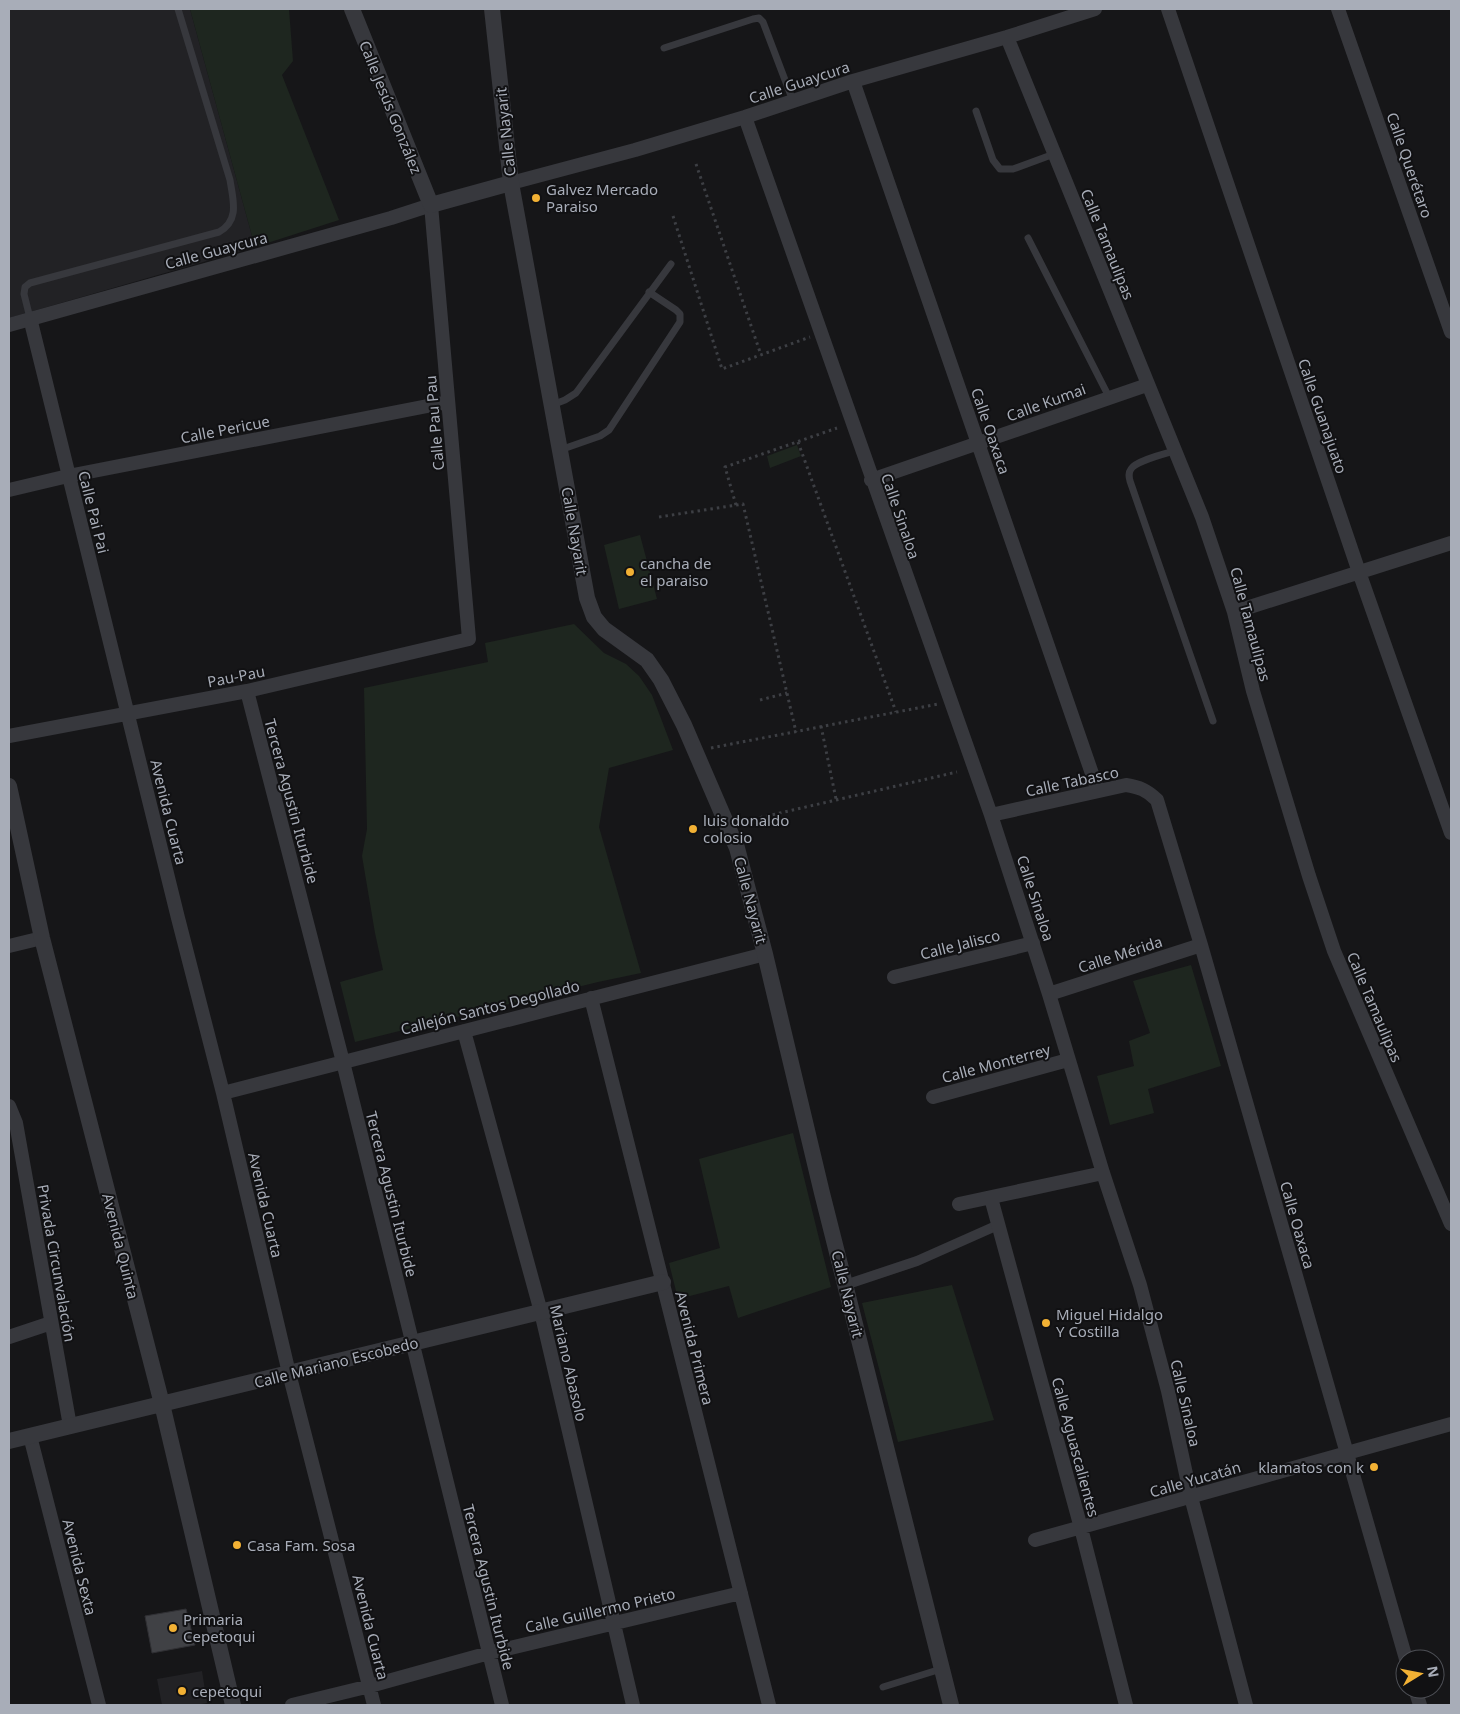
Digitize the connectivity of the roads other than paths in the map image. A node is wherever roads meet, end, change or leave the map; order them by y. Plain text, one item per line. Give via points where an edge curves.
1 (178, 9) edge
2 (352, 9) edge
3 (492, 9) edge
4 (1095, 9) edge
5 (1168, 9) edge
6 (1338, 9) edge
7 (1007, 37) junction
8 (664, 48) dead end
9 (853, 82) junction
10 (793, 101) junction
11 (976, 111) dead end
12 (745, 117) junction
13 (1054, 154) junction
14 (511, 183) junction
15 (431, 205) junction
16 (1028, 238) dead end
17 (671, 264) dead end
18 (649, 292) junction
19 (30, 318) junction
20 (9, 325) edge
21 (1451, 332) edge
22 (1147, 385) junction
23 (1110, 397) junction
24 (448, 402) junction
25 (552, 405) junction
26 (978, 443) junction
27 (560, 450) junction
28 (1174, 451) junction
29 (68, 476) junction
30 (871, 480) junction
31 (9, 490) edge
32 (1451, 543) edge
33 (1359, 572) junction
34 (1234, 612) junction
35 (469, 639) joint
36 (247, 691) junction
37 (127, 713) junction
38 (1213, 720) dead end
39 (9, 736) edge
40 (9, 786) edge
41 (1098, 791) junction
42 (1157, 800) joint
43 (991, 815) junction
44 (1451, 832) edge
45 (42, 938) junction
46 (1033, 942) junction
47 (1201, 945) junction
48 (9, 946) edge
49 (765, 954) junction
50 (894, 977) dead end
51 (1049, 994) junction
52 (591, 998) junction
53 (464, 1031) junction
54 (1068, 1060) junction
55 (343, 1062) junction
56 (223, 1093) junction
57 (933, 1097) dead end
58 (9, 1106) edge
59 (1103, 1173) junction
60 (990, 1198) junction
61 (959, 1204) dead end
62 (1451, 1224) edge
63 (998, 1225) junction
64 (663, 1282) junction
65 (845, 1285) junction
66 (540, 1312) junction
67 (52, 1323) junction
68 (9, 1337) edge
69 (413, 1343) junction
70 (290, 1373) junction
71 (162, 1404) junction
72 (1451, 1424) edge
73 (70, 1426) junction
74 (30, 1436) junction
75 (9, 1441) edge
76 (1346, 1453) junction
77 (1191, 1497) junction
78 (1081, 1528) junction
79 (1035, 1540) dead end
80 (741, 1594) junction
81 (613, 1623) junction
82 (1403, 1649) edge
83 (489, 1653) junction
84 (942, 1669) junction
85 (370, 1686) junction
86 (883, 1687) dead end
87 (99, 1705) edge
88 (233, 1705) edge
89 (292, 1705) edge
90 (374, 1705) edge
91 (502, 1705) edge
92 (633, 1705) edge
93 (769, 1705) edge
94 (950, 1705) edge
95 (1126, 1705) edge
96 (1246, 1705) edge

1 - 19 lane via 230,180 232,219 228,227 219,232 30,283 24,287
2 - 15 street, Calle Jesús González
3 - 14 street, Calle Nayarit
4 - 7 street, Calle Guaycura
5 - 33 street, Calle Guanajuato
6 - 21 street, Calle Querétaro
7 - 9 street, Calle Guaycura
7 - 13 street, Calle Tamaulipas
8 - 10 lane via 759,18
9 - 10 street, Calle Guaycura
9 - 26 street, Calle Oaxaca
10 - 12 street, Calle Guaycura
11 - 13 lane via 1000,169 1013,169
12 - 14 street, Calle Guaycura
12 - 30 street, Calle Sinaloa
13 - 22 street, Calle Tamaulipas
14 - 15 street
14 - 25 street, Calle Nayarit
15 - 19 street, Calle Guaycura
15 - 24 street, Calle Pau Pau
16 - 23 lane
17 - 18 lane
18 - 25 lane via 576,393
18 - 27 lane via 676,310 680,314 680,322 609,430
19 - 20 street, Calle Guaycura
19 - 29 street, Calle Pai Pai
22 - 23 street, Calle Kumai
22 - 28 street, Calle Tamaulipas
23 - 26 street, Calle Kumai
24 - 29 street, Calle Pericue
24 - 35 street, Calle Pau Pau
25 - 27 street, Calle Nayarit
26 - 30 street, Calle Kumai
26 - 41 street, Calle Oaxaca
27 - 49 street, Calle Nayarit via 587,598 594,618 647,660 661,680 737,848
28 - 34 street, Calle Tamaulipas via 1202,517
28 - 38 lane via 1136,464 1129,474 1130,481
29 - 31 street, Calle Pericue
29 - 37 street, Calle Pai Pai
30 - 43 street, Calle Sinaloa
32 - 33 street
33 - 34 street
33 - 44 street, Calle Guanajuato
34 - 62 street, Calle Tamaulipas via 1253,691 1334,951
35 - 36 street, Pau-Pau
36 - 37 street, Pau-Pau
36 - 55 street, Tercera Agustin Iturbide
37 - 39 street, Pau-Pau
37 - 56 street, Avenida Cuarta
40 - 45 street, Avenida Quinta
41 - 42 street, Calle Tabasco via 1126,785 1149,792
41 - 43 street, Calle Tabasco
42 - 47 street, Calle Oaxaca
43 - 46 street, Calle Sinaloa
45 - 48 street
45 - 71 street, Avenida Quinta
46 - 50 street, Calle Jalisco
46 - 51 street, Calle Sinaloa
47 - 51 street, Calle Mérida
47 - 76 street, Calle Oaxaca
49 - 52 street, Callejón Santos Degollado
49 - 65 street, Calle Nayarit
51 - 54 street, Calle Sinaloa
52 - 53 street, Callejón Santos Degollado
52 - 64 street, Avenida Primera
53 - 55 street, Callejón Santos Degollado
53 - 66 street, Mariano Abasolo
54 - 57 street, Calle Monterrey
54 - 59 street, Calle Sinaloa
55 - 56 street, Callejón Santos Degollado
55 - 69 street, Tercera Agustin Iturbide
56 - 70 street, Avenida Cuarta
58 - 67 street, Privada Circunvalación via 16,1122
59 - 60 street
59 - 77 street, Calle Sinaloa via 1140,1285
60 - 61 street
60 - 63 street, Calle Aguascalientes
63 - 65 street via 917,1261
63 - 78 street, Calle Aguascalientes
64 - 66 street, Calle Mariano Escobedo
64 - 80 street, Avenida Primera
65 - 84 street, Calle Nayarit
66 - 69 street, Calle Mariano Escobedo
66 - 81 street, Mariano Abasolo
67 - 68 street
67 - 73 street, Privada Circunvalación
69 - 70 street, Calle Mariano Escobedo
69 - 83 street, Tercera Agustin Iturbide
70 - 71 street, Calle Mariano Escobedo
70 - 85 street, Avenida Cuarta
71 - 73 street, Calle Mariano Escobedo
71 - 88 street, Avenida Quinta
72 - 76 street, Calle Yucatán
73 - 74 street, Calle Mariano Escobedo
74 - 75 street, Calle Mariano Escobedo
74 - 87 street, Avenida Sexta
76 - 77 street, Calle Yucatán
76 - 82 street, Calle Oaxaca
77 - 78 street, Calle Yucatán
77 - 96 street, Calle Sinaloa
78 - 79 street, Calle Yucatán
78 - 95 street, Calle Aguascalientes
80 - 81 street, Calle Guillermo Prieto
80 - 93 street, Avenida Primera
81 - 83 street, Calle Guillermo Prieto
81 - 92 street, Mariano Abasolo
83 - 85 street, Calle Guillermo Prieto
83 - 91 street, Tercera Agustin Iturbide
84 - 86 lane
84 - 94 street, Calle Nayarit
85 - 89 street, Calle Guillermo Prieto
85 - 90 street, Avenida Cuarta

